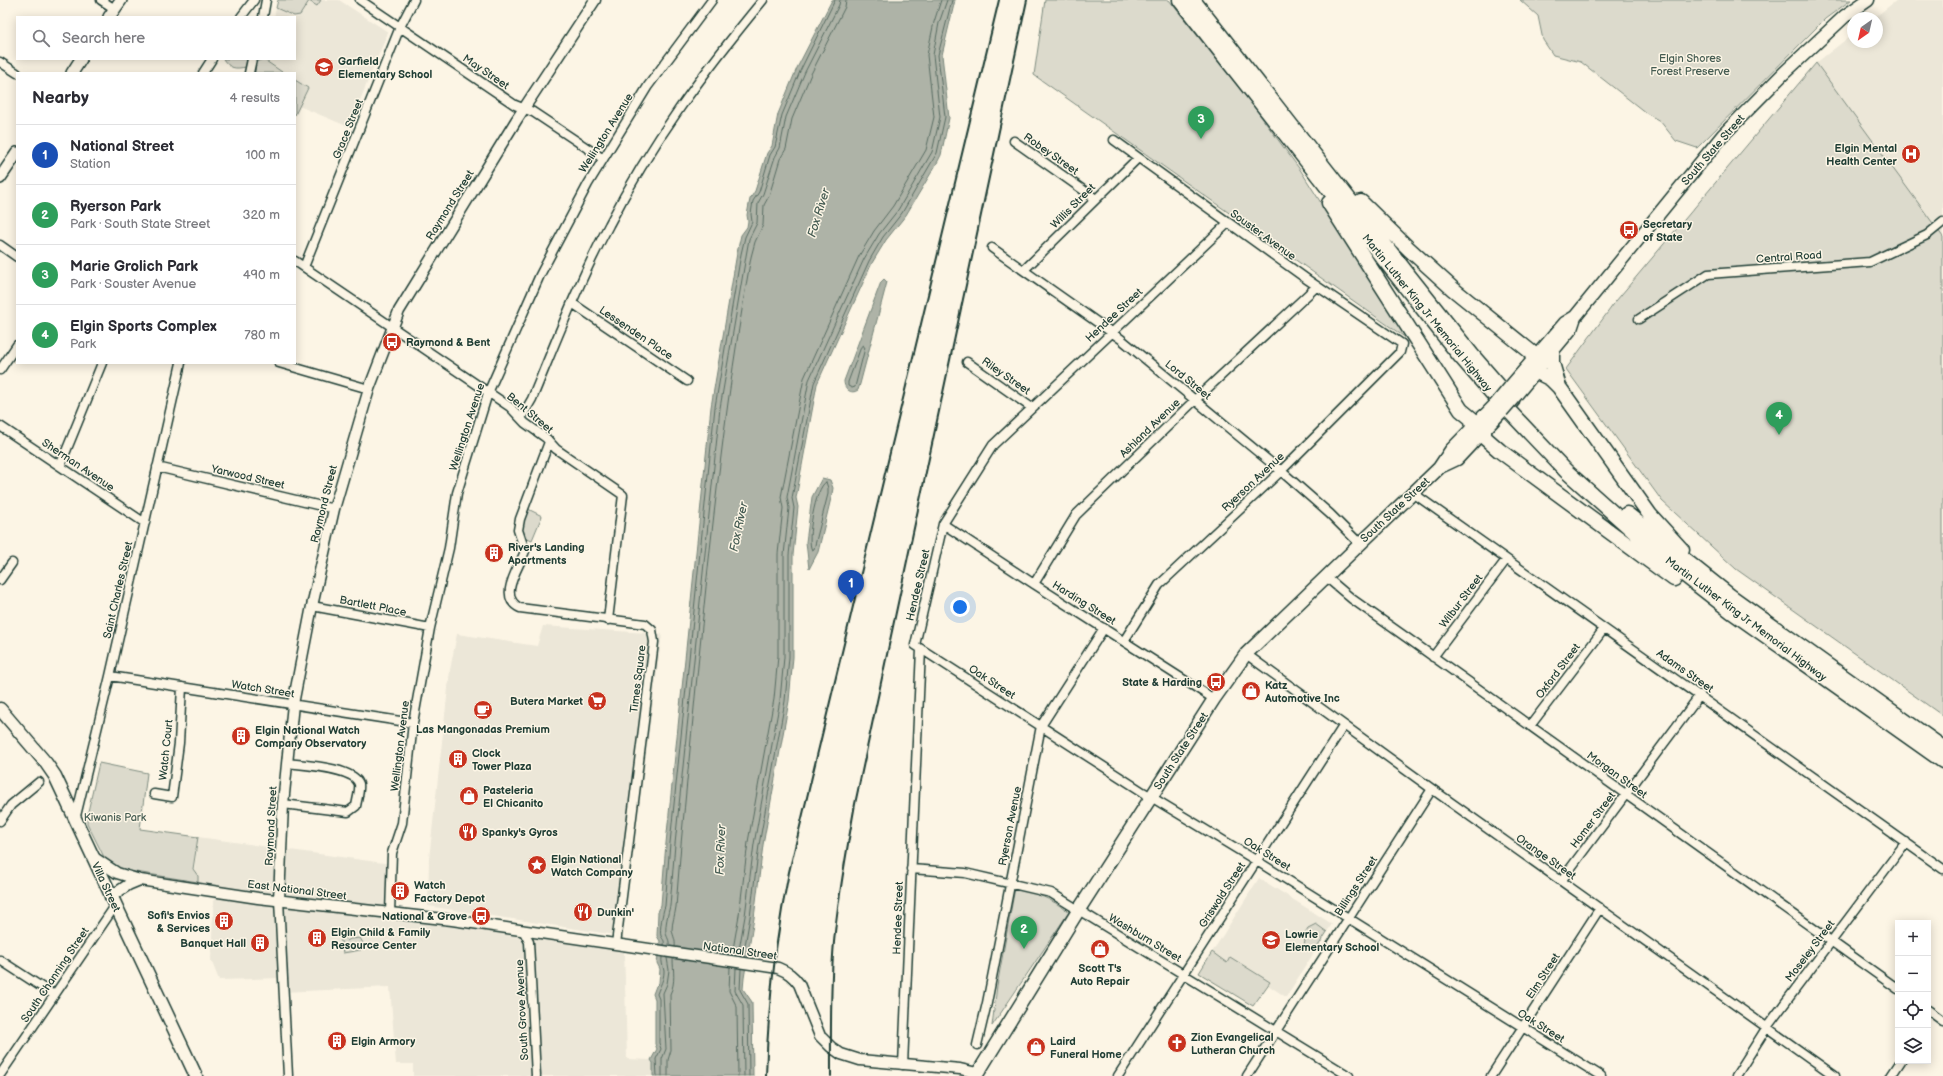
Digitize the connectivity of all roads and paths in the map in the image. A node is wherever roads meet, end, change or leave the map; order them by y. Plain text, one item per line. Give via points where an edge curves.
1 (101, 0) edge
2 (254, 0) edge
3 (266, 0) edge
4 (360, 0) edge
5 (414, 0) edge
6 (595, 0) edge
7 (712, 0) edge
8 (763, 0) edge
9 (1180, 0) edge
10 (1194, 0) edge
11 (1868, 0) edge
12 (115, 9) edge
13 (242, 16) edge
14 (262, 16) edge
15 (400, 27) junction
16 (80, 60) edge
17 (211, 60) edge
18 (252, 60) edge
19 (0, 62) edge
20 (16, 72) edge
21 (73, 72) edge
22 (204, 72) edge
23 (249, 72) edge
24 (524, 109) junction
25 (1282, 113) junction
26 (1282, 131) junction
27 (1114, 140) dead end
28 (1014, 141) dead end
29 (16, 154) edge
30 (602, 158) junction
31 (1138, 158) junction
32 (0, 178) edge
33 (1096, 199) junction
34 (1943, 222) edge
35 (1228, 223) junction
36 (0, 246) edge
37 (992, 248) dead end
38 (16, 256) edge
39 (296, 262) edge
40 (304, 267) junction
41 (1024, 270) junction
42 (1317, 286) junction
43 (572, 303) junction
44 (1575, 317) junction
45 (1639, 319) dead end
46 (392, 328) junction
47 (1112, 332) junction
48 (1402, 344) joint
49 (16, 346) edge
50 (1552, 352) junction
51 (967, 362) dead end
52 (102, 364) edge
53 (180, 364) edge
54 (279, 364) edge
55 (1535, 366) junction
56 (0, 370) edge
57 (687, 381) dead end
58 (1559, 387) junction
59 (369, 389) junction
60 (488, 393) junction
61 (1196, 400) junction
62 (1032, 408) junction
63 (1498, 408) junction
64 (1484, 417) joint
65 (521, 418) junction
66 (0, 426) edge
67 (1479, 430) junction
68 (549, 442) junction
69 (60, 466) junction
70 (157, 467) junction
71 (1281, 470) junction
72 (1413, 492) junction
73 (334, 509) junction
74 (145, 523) junction
75 (943, 524) junction
76 (1359, 543) junction
77 (1506, 560) junction
78 (12, 563) dead end
79 (1325, 576) junction
80 (0, 580) edge
81 (1034, 584) junction
82 (1730, 596) junction
83 (312, 606) junction
84 (608, 620) junction
85 (430, 628) junction
86 (1104, 628) junction
87 (1604, 629) junction
88 (1124, 641) junction
89 (921, 649) junction
90 (1246, 654) junction
91 (1433, 657) junction
92 (110, 676) junction
93 (182, 687) junction
94 (1839, 688) junction
95 (1700, 695) junction
96 (1214, 699) junction
97 (294, 704) junction
98 (0, 710) edge
99 (412, 723) junction
100 (1344, 725) junction
101 (1041, 726) junction
102 (1530, 726) junction
103 (1943, 748) edge
104 (1943, 761) edge
105 (287, 763) junction
106 (39, 782) dead end
107 (1432, 789) junction
108 (154, 794) dead end
109 (1626, 794) junction
110 (1152, 797) junction
111 (283, 804) junction
112 (75, 820) junction
113 (0, 821) edge
114 (1906, 842) junction
115 (92, 856) junction
116 (1257, 860) junction
117 (911, 869) junction
118 (1943, 869) edge
119 (140, 880) junction
120 (1561, 881) junction
121 (1011, 883) junction
122 (279, 900) junction
123 (113, 902) junction
124 (1600, 908) junction
125 (1078, 911) junction
126 (390, 914) junction
127 (1348, 918) junction
128 (452, 920) joint
129 (523, 930) junction
130 (534, 932) junction
131 (1831, 941) junction
132 (529, 942) junction
133 (616, 944) junction
134 (0, 960) edge
135 (1184, 975) junction
136 (1895, 987) edge
137 (54, 995) junction
138 (1931, 1015) edge
139 (1943, 1021) edge
140 (1522, 1027) junction
141 (1767, 1027) junction
142 (1276, 1031) junction
143 (977, 1044) dead end
144 (1899, 1064) edge
145 (903, 1065) junction
146 (1, 1072) edge
147 (978, 1075) edge
148 (196, 1076) edge
149 (288, 1076) edge
150 (536, 1076) edge
151 (1118, 1076) edge
152 (1247, 1076) edge
153 (1349, 1076) edge
154 (1491, 1076) edge
155 (1601, 1076) edge
156 (1736, 1076) edge
157 (1835, 1076) edge
158 (1891, 1076) edge

1 - 12 street
2 - 13 street
3 - 14 street
4 - 15 street, May Street
5 - 15 street, Grace Street
6 - 24 street, Raymond Street
7 - 30 street, Wellington Avenue via 662,66
8 - 43 street via 707,71 644,163 608,225
9 - 26 highway, Martin Luther King Jr Memorial Highway
10 - 25 highway, Martin Luther King Jr Memorial Highway
11 - 44 main road, South State Street via 1845,16 1722,135
15 - 24 street, May Street
15 - 40 street, Grace Street
16 - 21 main road
17 - 22 street
18 - 23 street
19 - 20 street
24 - 30 street, May Street via 533,112
24 - 46 street, Raymond Street via 411,290
25 - 55 highway via 1370,211 1453,289 1531,352
25 - 82 highway, Martin Luther King Jr Memorial Highway via 1472,355 1519,409 1621,509
26 - 67 highway via 1461,410 1461,417 1466,425
26 - 94 highway, Martin Luther King Jr Memorial Highway via 1460,356 1566,471 1668,562 1731,611
27 - 31 street, Souster Avenue
28 - 33 street, Robey Street
29 - 32 main road
30 - 60 street, Wellington Avenue via 540,275
31 - 33 street, Willis Street
31 - 35 street, Souster Avenue
33 - 41 street, Willis Street
34 - 45 street, Central Road via 1927,235 1870,262 1708,274
35 - 42 street, Souster Avenue
35 - 47 street, Hendee Street
36 - 38 street
37 - 41 street, Lord Street
39 - 40 street, Bent Street
40 - 46 street, Bent Street
41 - 47 street, Lord Street
42 - 48 street, Souster Avenue
42 - 61 street, Ashland Avenue
43 - 57 street, Lessenden Place
43 - 65 street via 532,399
44 - 50 main road, South State Street via 1571,329
44 - 55 main road, South State Street via 1565,323
46 - 59 street, Raymond Street
46 - 60 street, Bent Street
47 - 61 street, Lord Street
47 - 62 street, Hendee Street
48 - 71 street, Ryerson Avenue via 1400,352
49 - 56 street
50 - 55 main road, South State Street
50 - 58 highway via 1552,363
51 - 62 street, Riley Street
52 - 69 street
53 - 70 street, Saint Charles Street
54 - 59 street
55 - 58 highway
55 - 63 main road, South State Street, bridge
58 - 82 highway via 1650,515 1685,554
59 - 73 street, Raymond Street
60 - 65 street, Bent Street via 510,407
60 - 85 street, Wellington Avenue via 456,493 449,548
61 - 71 street, Lord Street
61 - 81 street, Ashland Avenue via 1076,515
62 - 75 street, Hendee Street via 993,445
63 - 64 main road, South State Street
63 - 67 main road, South State Street
64 - 67 highway
65 - 68 street, Bent Street
66 - 69 street, Sherman Avenue
67 - 72 main road, South State Street via 1457,459 1439,468
67 - 94 highway via 1500,451 1685,587
68 - 84 street via 622,494
68 - 84 street, Bent Street via 520,519 518,530 525,551 509,589 509,598 520,608
69 - 74 street, Sherman Avenue
70 - 73 street, Yarwood Street
70 - 74 street, Saint Charles Street
71 - 76 street, Lord Street
71 - 88 street, Ryerson Avenue via 1159,585
72 - 76 main road, South State Street
72 - 77 street, Adams Street
73 - 83 street, Raymond Street
74 - 92 street, Saint Charles Street
75 - 81 street, Harding Street
75 - 89 street, Hendee Street via 916,645
76 - 79 main road, South State Street
77 - 87 street, Adams Street
77 - 91 street, Wilbur Street
78 - 80 street
79 - 90 main road, South State Street
79 - 91 street, Morgan Street via 1352,599
81 - 86 street, Harding Street
82 - 103 highway, Martin Luther King Jr Memorial Highway
83 - 85 street, Bartlett Place
83 - 97 street, Raymond Street
84 - 133 street, Times Square via 645,624 652,630 654,642
85 - 99 street, Wellington Avenue
86 - 88 street, Harding Street
86 - 101 street, Ryerson Avenue
87 - 95 street, Adams Street
87 - 102 street, Oxford Street
88 - 96 street, Harding Street
89 - 101 street, Oak Street
89 - 117 street, Hendee Street
90 - 96 main road, South State Street
90 - 100 street, Orange Street
91 - 102 street, Morgan Street
92 - 93 street, Watch Street
92 - 112 street, Saint Charles Street
93 - 97 street, Watch Street
93 - 108 street, Watch Court via 172,797
94 - 104 highway, Martin Luther King Jr Memorial Highway
95 - 109 street, Homer Street
95 - 114 street, Adams Street
96 - 110 main road, South State Street
97 - 99 street, Watch Street
97 - 105 street, Raymond Street
98 - 112 main road, Villa Street via 51,770
99 - 126 street, Wellington Avenue via 402,824 392,852
100 - 107 street, Orange Street
100 - 116 street, Griswold Street
101 - 110 street, Oak Street
101 - 121 street, Ryerson Avenue
102 - 109 street, Morgan Street
105 - 111 street, Raymond Street
105 - 111 street via 338,770 352,776 359,787 356,806 348,812
106 - 113 street via 11,805
107 - 120 street, Orange Street
107 - 127 street, Billings Street
109 - 120 street, Homer Street
109 - 131 street, Morgan Street
110 - 116 street, Oak Street
110 - 125 main road, South State Street
111 - 122 street, Raymond Street
112 - 115 main road, Villa Street
114 - 118 street, Adams Street
114 - 131 street, Moseley Street
115 - 119 street, East National Street via 117,873
115 - 123 main road, Villa Street
116 - 127 street, Oak Street
116 - 135 street, Griswold Street
117 - 121 street, Washburn Street via 964,873
117 - 145 street, Hendee Street
119 - 122 street, East National Street
119 - 123 street via 128,885
120 - 124 street, Orange Street
121 - 125 street, Washburn Street via 1051,893
121 - 143 street, Ryerson Avenue
122 - 126 street, East National Street
122 - 149 street, Raymond Street
123 - 137 street, South Channing Street
123 - 148 main road, Villa Street
124 - 140 street, Elm Street
124 - 141 street, Orange Street
125 - 135 street, Washburn Street
125 - 147 main road, South State Street
126 - 128 street, East National Street
127 - 140 street, Oak Street
127 - 142 street, Billings Street
128 - 129 street, National Street
129 - 130 street, National Street
129 - 132 street, South Grove Avenue
130 - 132 street, South Grove Avenue
130 - 133 street, National Street
131 - 136 street, Morgan Street
131 - 141 street, Moseley Street
132 - 150 street, South Grove Avenue
133 - 145 street, National Street via 778,968 788,972 799,984 820,1036 835,1051 860,1060
134 - 137 street
135 - 142 street, Washburn Street
135 - 151 street, Griswold Street
137 - 146 street, South Channing Street
138 - 139 street
140 - 154 street, Elm Street
140 - 155 street, Oak Street
141 - 156 street, Moseley Street
141 - 157 street, Orange Street
142 - 152 street, Billings Street
142 - 153 street, Washburn Street
144 - 158 street
145 - 147 street, National Street via 960,1069

